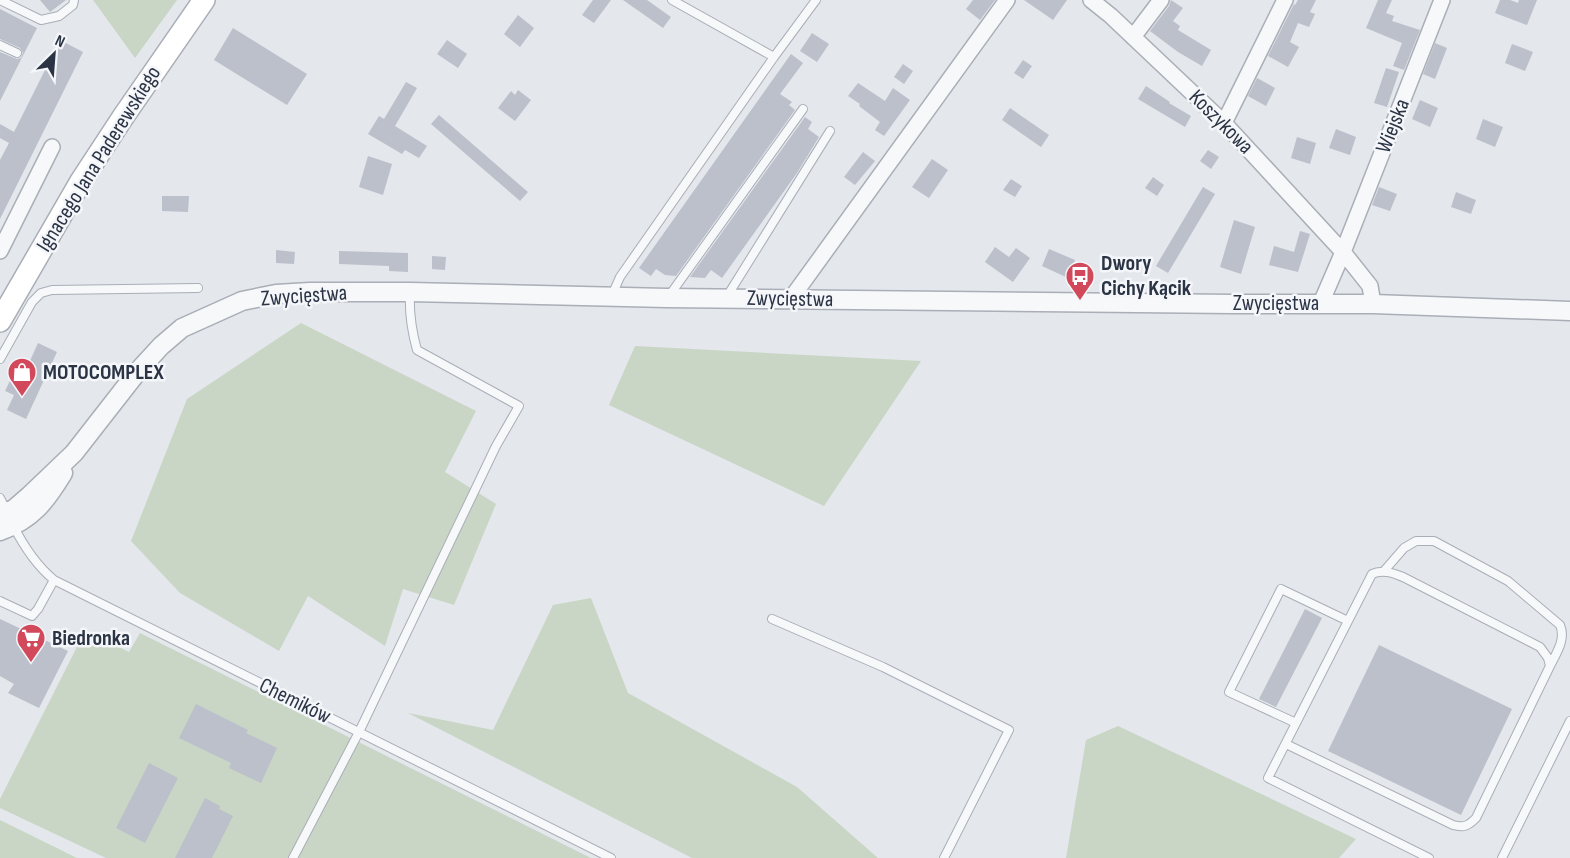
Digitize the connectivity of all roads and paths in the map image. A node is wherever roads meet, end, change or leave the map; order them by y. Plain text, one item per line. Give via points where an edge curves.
1 (0, 0) edge
2 (74, 0) edge
3 (204, 0) edge
4 (672, 0) edge
5 (816, 0) edge
6 (1007, 0) edge
7 (1091, 0) edge
8 (1161, 0) edge
9 (1285, 0) edge
10 (1442, 0) edge
11 (1133, 38) junction
12 (0, 45) edge
13 (17, 53) dead end
14 (774, 57) junction
15 (803, 109) dead end
16 (1224, 123) junction
17 (830, 131) dead end
18 (52, 147) dead end
19 (0, 252) edge
20 (1343, 252) junction
21 (198, 288) dead end
22 (410, 292) junction
23 (612, 296) junction
24 (668, 298) junction
25 (726, 298) junction
26 (790, 300) junction
27 (1321, 303) junction
28 (1373, 304) junction
29 (1570, 311) edge
30 (0, 321) edge
31 (0, 359) edge
32 (4, 516) edge
33 (1384, 571) junction
34 (54, 580) junction
35 (0, 602) edge
36 (772, 619) dead end
37 (1348, 621) junction
38 (1550, 666) junction
39 (1570, 721) edge
40 (1296, 723) junction
41 (359, 732) junction
42 (1286, 744) junction
43 (293, 858) edge
44 (611, 858) edge
45 (944, 858) edge
46 (1429, 858) edge
47 (1502, 858) edge

1 - 2 lane via 41,20 58,16
3 - 30 main road, Ignacego Jana Paderewskiego via 81,181
4 - 14 lane
5 - 14 lane
6 - 26 street
7 - 11 street, Koszykowa
8 - 11 street
9 - 16 street
10 - 20 street, Wiejska
11 - 16 street, Koszykowa
12 - 13 lane
14 - 23 lane via 620,277
15 - 24 lane
16 - 20 street, Koszykowa
17 - 25 lane
18 - 19 street
20 - 27 street
20 - 28 street, Koszykowa via 1370,286
21 - 31 lane via 41,293
22 - 23 street, Zwycięstwa
22 - 32 street, Zwycięstwa via 276,294 242,301 182,328 138,371 75,453
22 - 41 lane via 417,350 519,406 496,446
23 - 24 street, Zwycięstwa
24 - 25 street, Zwycięstwa
25 - 26 street, Zwycięstwa
26 - 27 street, Zwycięstwa
27 - 28 street, Zwycięstwa
28 - 29 street, Zwycięstwa
32 - 34 lane, Chemików via 32,559
33 - 37 lane via 1372,574
33 - 38 lane via 1535,643
33 - 38 lane via 1404,548 1416,541 1434,541 1508,581 1560,625 1562,642
34 - 35 lane via 32,616
34 - 41 lane, Chemików
36 - 45 lane via 883,667 1009,730
37 - 40 lane
37 - 40 lane via 1281,589 1229,692
38 - 42 lane via 1476,818 1467,826 1453,825
39 - 47 lane
40 - 42 lane
41 - 43 lane
41 - 44 lane, Chemików
42 - 46 lane via 1268,778

